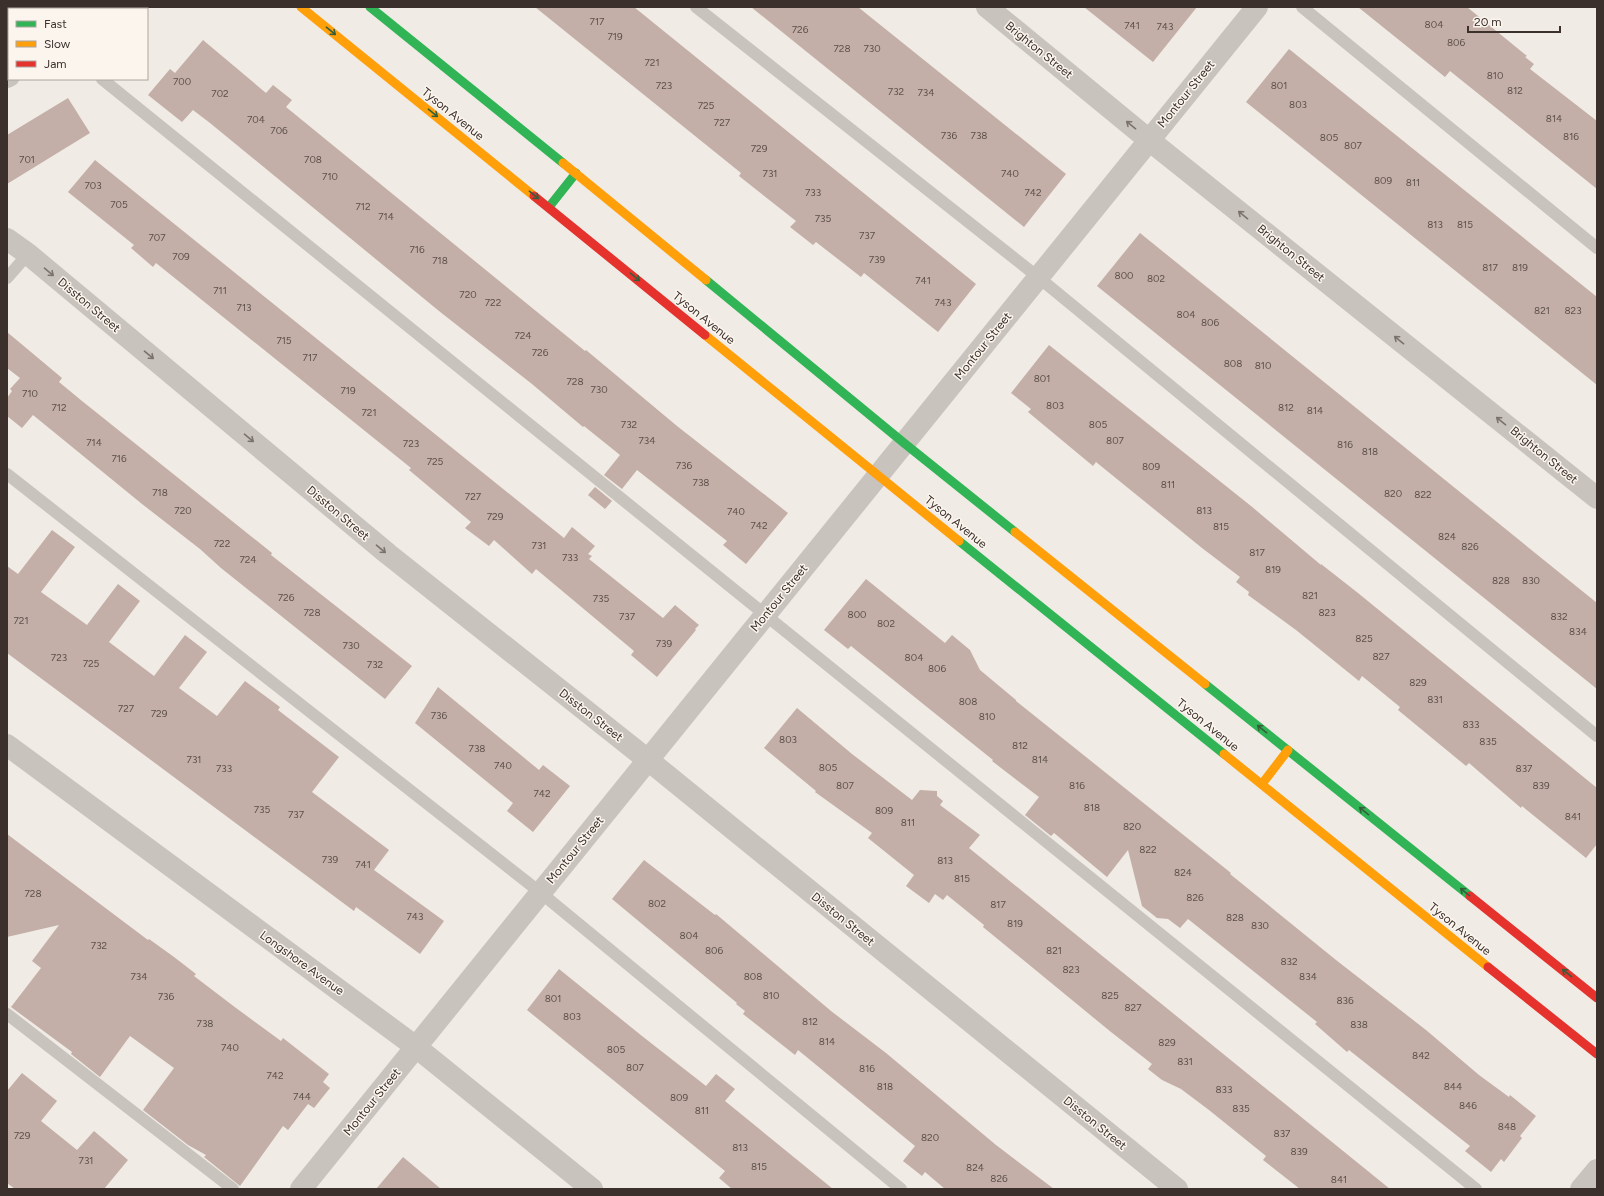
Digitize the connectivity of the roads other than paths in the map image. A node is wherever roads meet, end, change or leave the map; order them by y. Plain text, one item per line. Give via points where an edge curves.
1 (301, 7) edge
2 (370, 7) edge
3 (696, 7) edge
4 (987, 7) edge
5 (1257, 7) edge
6 (1302, 7) edge
7 (103, 80) edge
8 (1149, 140) junction
9 (576, 173) junction
10 (549, 207) junction
11 (7, 239) edge
12 (1597, 248) edge
13 (28, 254) junction
14 (1038, 277) junction
15 (7, 278) edge
16 (904, 443) junction
17 (7, 474) edge
18 (878, 476) junction
19 (1597, 498) edge
20 (765, 615) junction
21 (1597, 736) edge
22 (7, 745) edge
23 (1288, 750) junction
24 (648, 760) junction
25 (1262, 784) junction
26 (541, 893) junction
27 (1597, 998) edge
28 (7, 1014) edge
29 (416, 1047) junction
30 (1597, 1054) edge
31 (1597, 1170) edge
32 (233, 1189) edge
33 (301, 1189) edge
34 (592, 1189) edge
35 (900, 1189) edge
36 (1177, 1189) edge
37 (1476, 1189) edge
38 (1581, 1189) edge

1 -> 10 street, Tyson Avenue
2 - 9 street
3 - 14 lane
8 -> 4 street, Brighton Street
5 - 8 street, Montour Street
6 - 12 lane
7 - 20 lane
8 - 14 street, Montour Street
19 -> 8 street, Brighton Street
9 - 10 street
9 - 16 street
10 -> 18 street, Tyson Avenue
11 - 13 street, Disston Street
13 - 15 lane
13 -> 24 street, Disston Street via 388,554
14 - 16 street, Montour Street
14 - 21 lane
16 - 18 street, Montour Street
23 -> 16 street
17 - 26 lane
18 - 20 street, Montour Street
18 - 25 street, Tyson Avenue
20 - 24 street, Montour Street
20 - 37 lane
22 - 29 street, Longshore Avenue
23 - 25 street
27 -> 23 street
24 - 26 street, Montour Street
24 - 36 street, Disston Street
25 - 30 street, Tyson Avenue
26 - 29 street, Montour Street
26 - 35 lane
28 - 32 lane
29 - 33 street, Montour Street
29 - 34 street, Longshore Avenue
31 - 38 street

